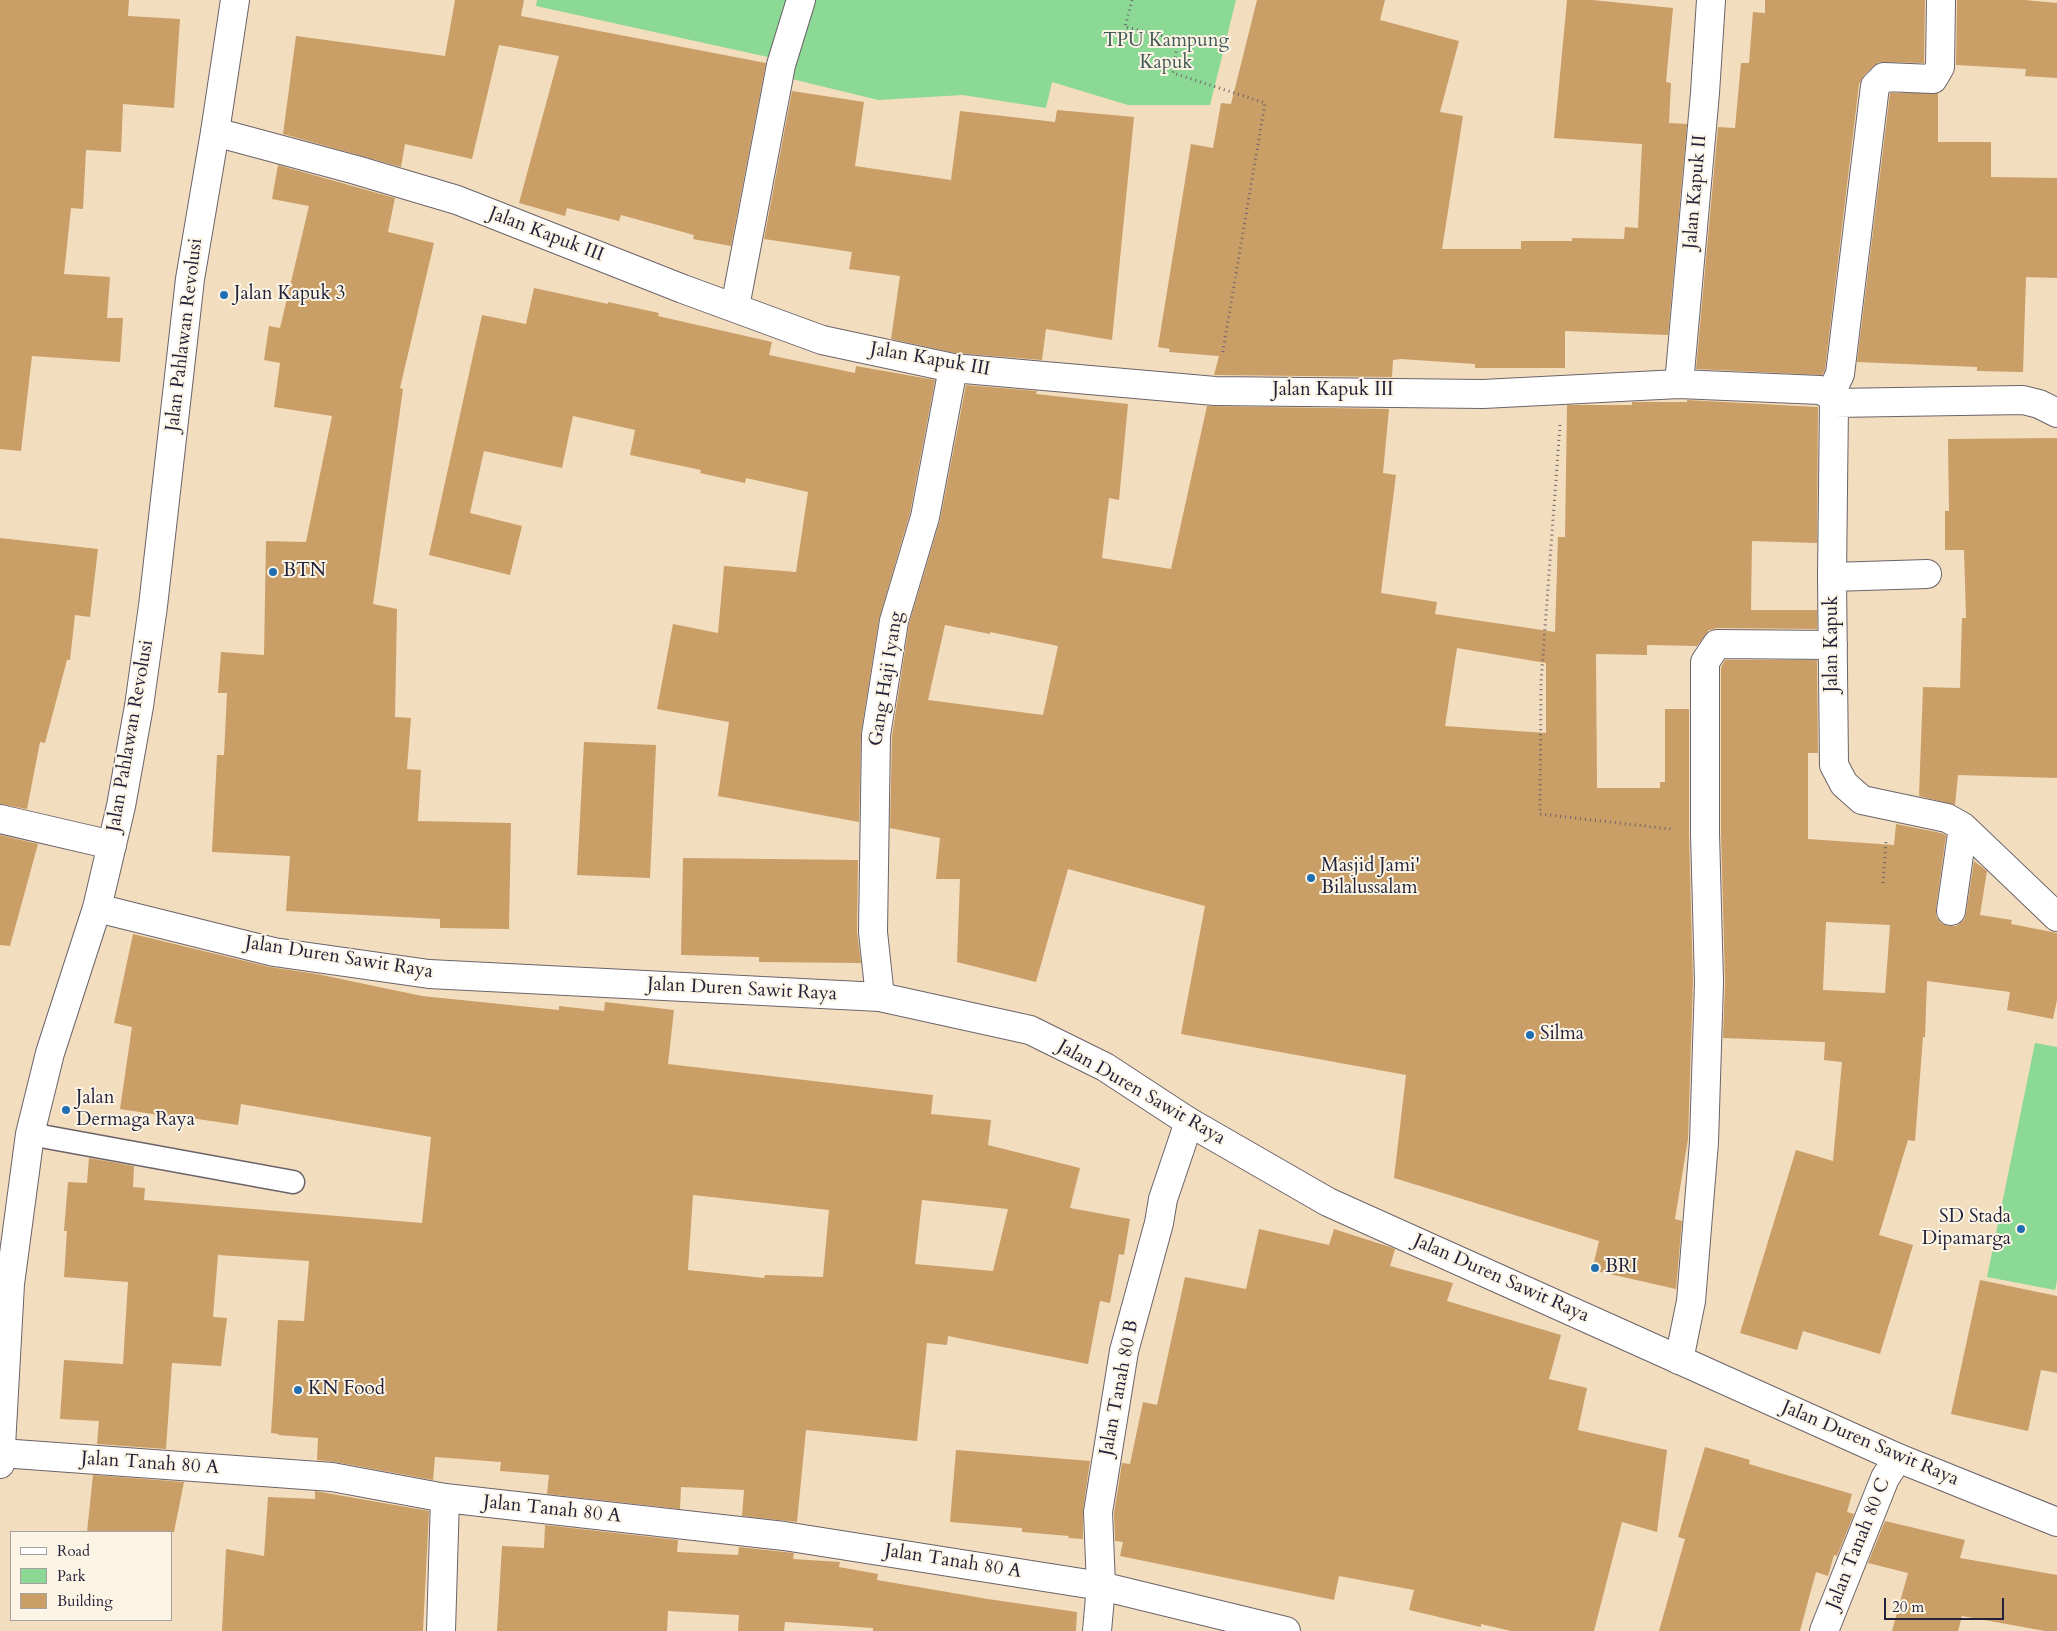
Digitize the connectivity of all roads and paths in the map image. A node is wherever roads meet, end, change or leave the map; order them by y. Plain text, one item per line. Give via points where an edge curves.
1 (235, 0) edge
2 (801, 0) edge
3 (1132, 0) edge
4 (1711, 0) edge
5 (1941, 0) edge
6 (215, 132) junction
7 (735, 307) junction
8 (953, 368) junction
9 (1680, 384) junction
10 (1562, 390) junction
11 (1215, 391) junction
12 (1832, 399) junction
13 (2057, 413) edge
14 (1927, 574) dead end
15 (1832, 577) junction
16 (1833, 645) junction
17 (0, 819) edge
18 (1963, 828) junction
19 (1705, 833) junction
20 (1886, 838) dead end
21 (112, 845) junction
22 (1883, 883) dead end
23 (97, 908) junction
24 (1951, 910) dead end
25 (2057, 918) edge
26 (880, 997) junction
27 (1189, 1122) junction
28 (30, 1134) junction
29 (293, 1182) dead end
30 (5, 1284) edge
31 (1680, 1360) junction
32 (0, 1453) edge
33 (1898, 1458) junction
34 (0, 1464) edge
35 (445, 1498) junction
36 (2057, 1522) edge
37 (1101, 1586) junction
38 (441, 1631) edge
39 (1097, 1631) edge
40 (1286, 1631) edge
41 (1824, 1631) edge

1 - 6 street, Jalan Pahlawan Revolusi
2 - 7 street via 781,65
3 - 11 path via 1125,27 1178,39 1174,73 1264,102
4 - 9 street, Jalan Kapuk II
5 - 12 street via 1940,67 1933,79 1884,77 1875,86 1840,374
6 - 7 street, Jalan Kapuk III via 457,200
6 - 21 street, Jalan Pahlawan Revolusi via 190,279 140,697
7 - 8 street, Jalan Kapuk III via 822,340
8 - 11 street, Jalan Kapuk III
8 - 26 street, Gang Haji Iyang via 925,517 894,621 876,735 873,932
9 - 10 street, Jalan Kapuk III
9 - 12 street via 1820,390
10 - 11 street, Jalan Kapuk III via 1483,394
10 - 19 path via 1541,682 1540,814
12 - 13 street via 2023,400
12 - 15 street, Jalan Kapuk
14 - 15 street
15 - 16 street, Jalan Kapuk
16 - 18 street, Jalan Kapuk via 1834,765 1844,784 1862,800 1947,818
16 - 19 street via 1717,644 1705,662
17 - 21 street
18 - 24 street
18 - 25 street, Jalan Kapuk
19 - 31 street via 1709,982 1704,1142 1691,1300
20 - 22 path
21 - 23 street, Jalan Pahlawan Revolusi
23 - 26 street, Jalan Duren Sawit Raya via 274,952 429,974
23 - 28 street, Jalan Pahlawan Revolusi via 50,1053
26 - 27 street, Jalan Duren Sawit Raya via 1030,1030 1105,1067
27 - 31 street, Jalan Duren Sawit Raya via 1328,1202
27 - 37 street, Jalan Tanah 80 B via 1164,1199 1124,1351 1098,1512
28 - 29 lane
28 - 30 street, Jalan Pahlawan Revolusi
30 - 32 street, Jalan Pahlawan Revolusi
31 - 33 street, Jalan Duren Sawit Raya
32 - 34 street, Jalan Pahlawan Revolusi
32 - 35 street, Jalan Tanah 80 A via 332,1477
33 - 36 street, Jalan Duren Sawit Raya
33 - 41 street, Jalan Tanah 80 C via 1885,1478
35 - 37 street, Jalan Tanah 80 A via 784,1536
35 - 38 street
37 - 39 street, Jalan Tanah 80 B
37 - 40 street

